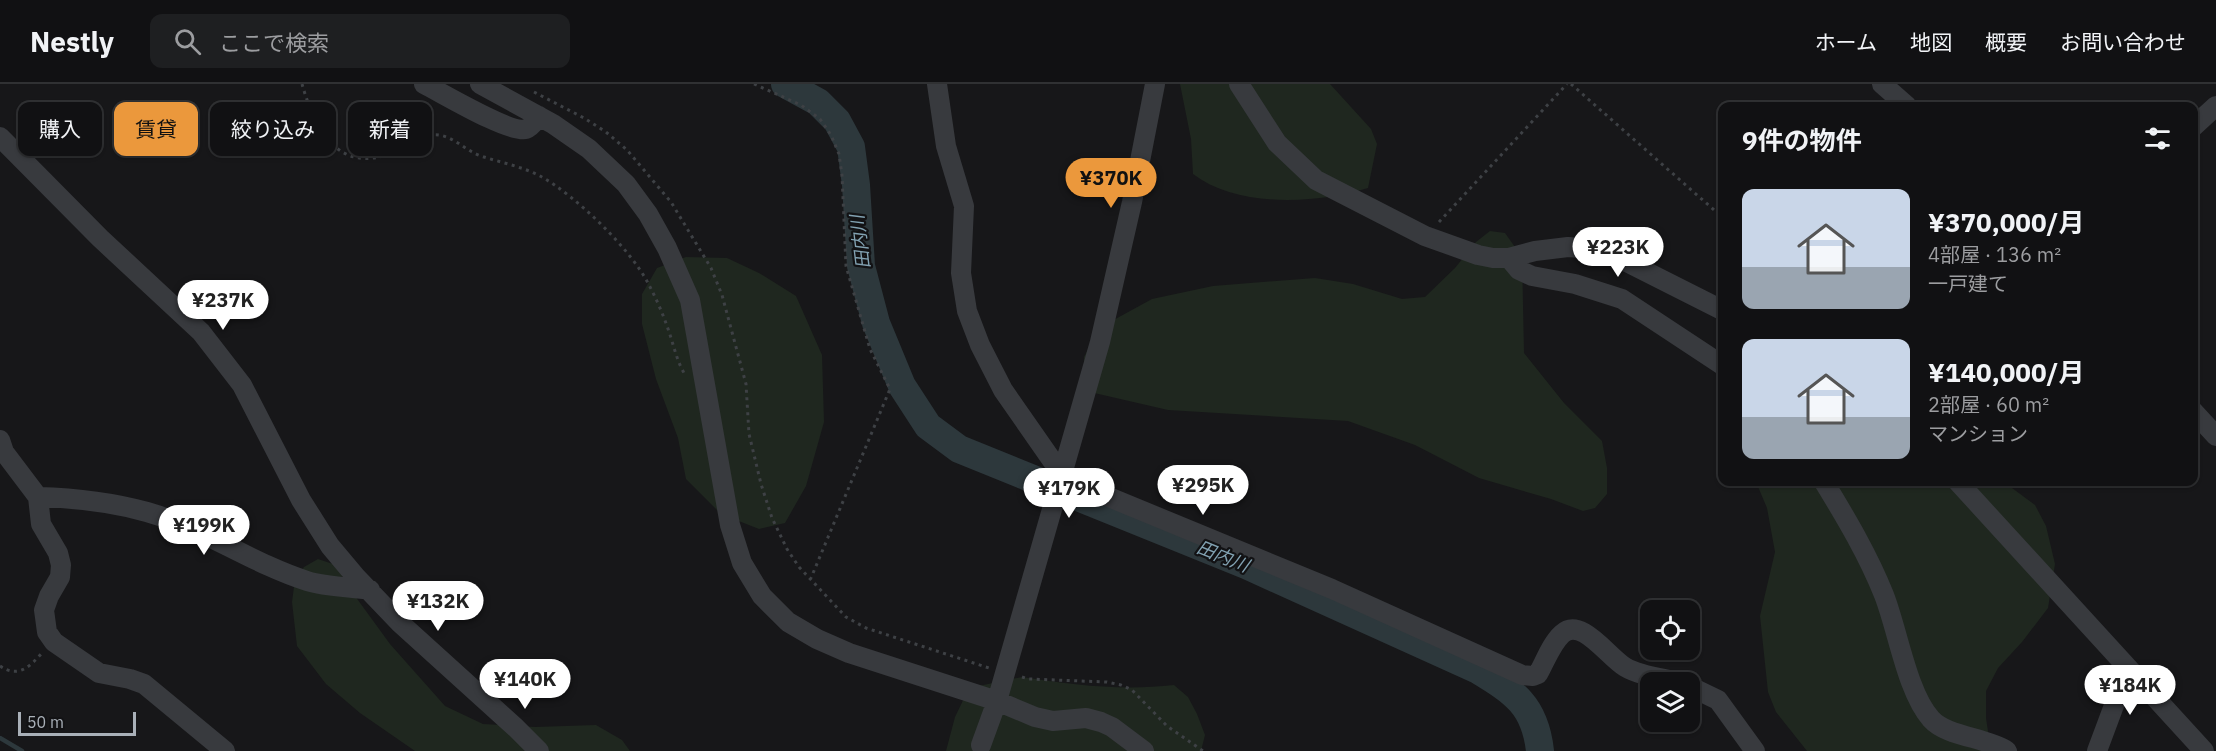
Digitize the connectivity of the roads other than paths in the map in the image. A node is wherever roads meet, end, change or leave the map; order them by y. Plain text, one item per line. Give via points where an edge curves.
1 (424, 84) edge
2 (480, 84) edge
3 (937, 84) edge
4 (1155, 84) edge
5 (1239, 84) edge
6 (1882, 84) edge
7 (1902, 102) edge
8 (2216, 106) edge
9 (539, 116) junction
10 (2198, 122) edge
11 (0, 137) edge
12 (1509, 258) junction
13 (1718, 308) edge
14 (1718, 362) edge
15 (2198, 416) edge
16 (2216, 436) edge
17 (0, 440) edge
18 (1827, 486) edge
19 (1962, 486) edge
20 (38, 497) junction
21 (370, 590) junction
22 (2128, 668) junction
23 (1640, 672) edge
24 (1003, 683) junction
25 (1700, 691) edge
26 (981, 745) dead end
27 (225, 751) edge
28 (539, 751) edge
29 (1144, 751) edge
30 (1755, 751) edge
31 (2007, 751) edge
32 (2097, 751) edge
33 (2204, 751) edge

1 - 9 street via 517,130 527,129
2 - 9 street
3 - 23 street via 946,146 964,206 961,273 968,311 1003,390 1065,479 1332,589 1522,675 1538,674 1560,635 1574,629 1582,630 1614,660
4 - 24 street via 1100,342
5 - 12 street via 1276,143 1316,180 1425,236 1478,255
6 - 7 street
8 - 10 street
9 - 24 street via 589,149 626,184 667,248 690,300 730,525 742,563 762,596 788,621 849,653
11 - 21 street via 201,332 242,385 301,500 330,546
12 - 13 street via 1568,247 1594,249 1616,256
12 - 14 street via 1519,270 1532,276 1622,299
15 - 16 street
17 - 20 street via 4,452
18 - 31 street via 1851,525 1884,595 1916,698 1932,721
19 - 22 street
20 - 21 street via 86,499 147,512 308,581
20 - 27 street via 41,524 61,566 60,577 44,610 47,632 54,642 99,673 144,684
21 - 28 street via 400,623
22 - 32 street
22 - 33 street
24 - 26 street
24 - 29 street via 1035,717 1101,722
25 - 30 street via 1718,700

